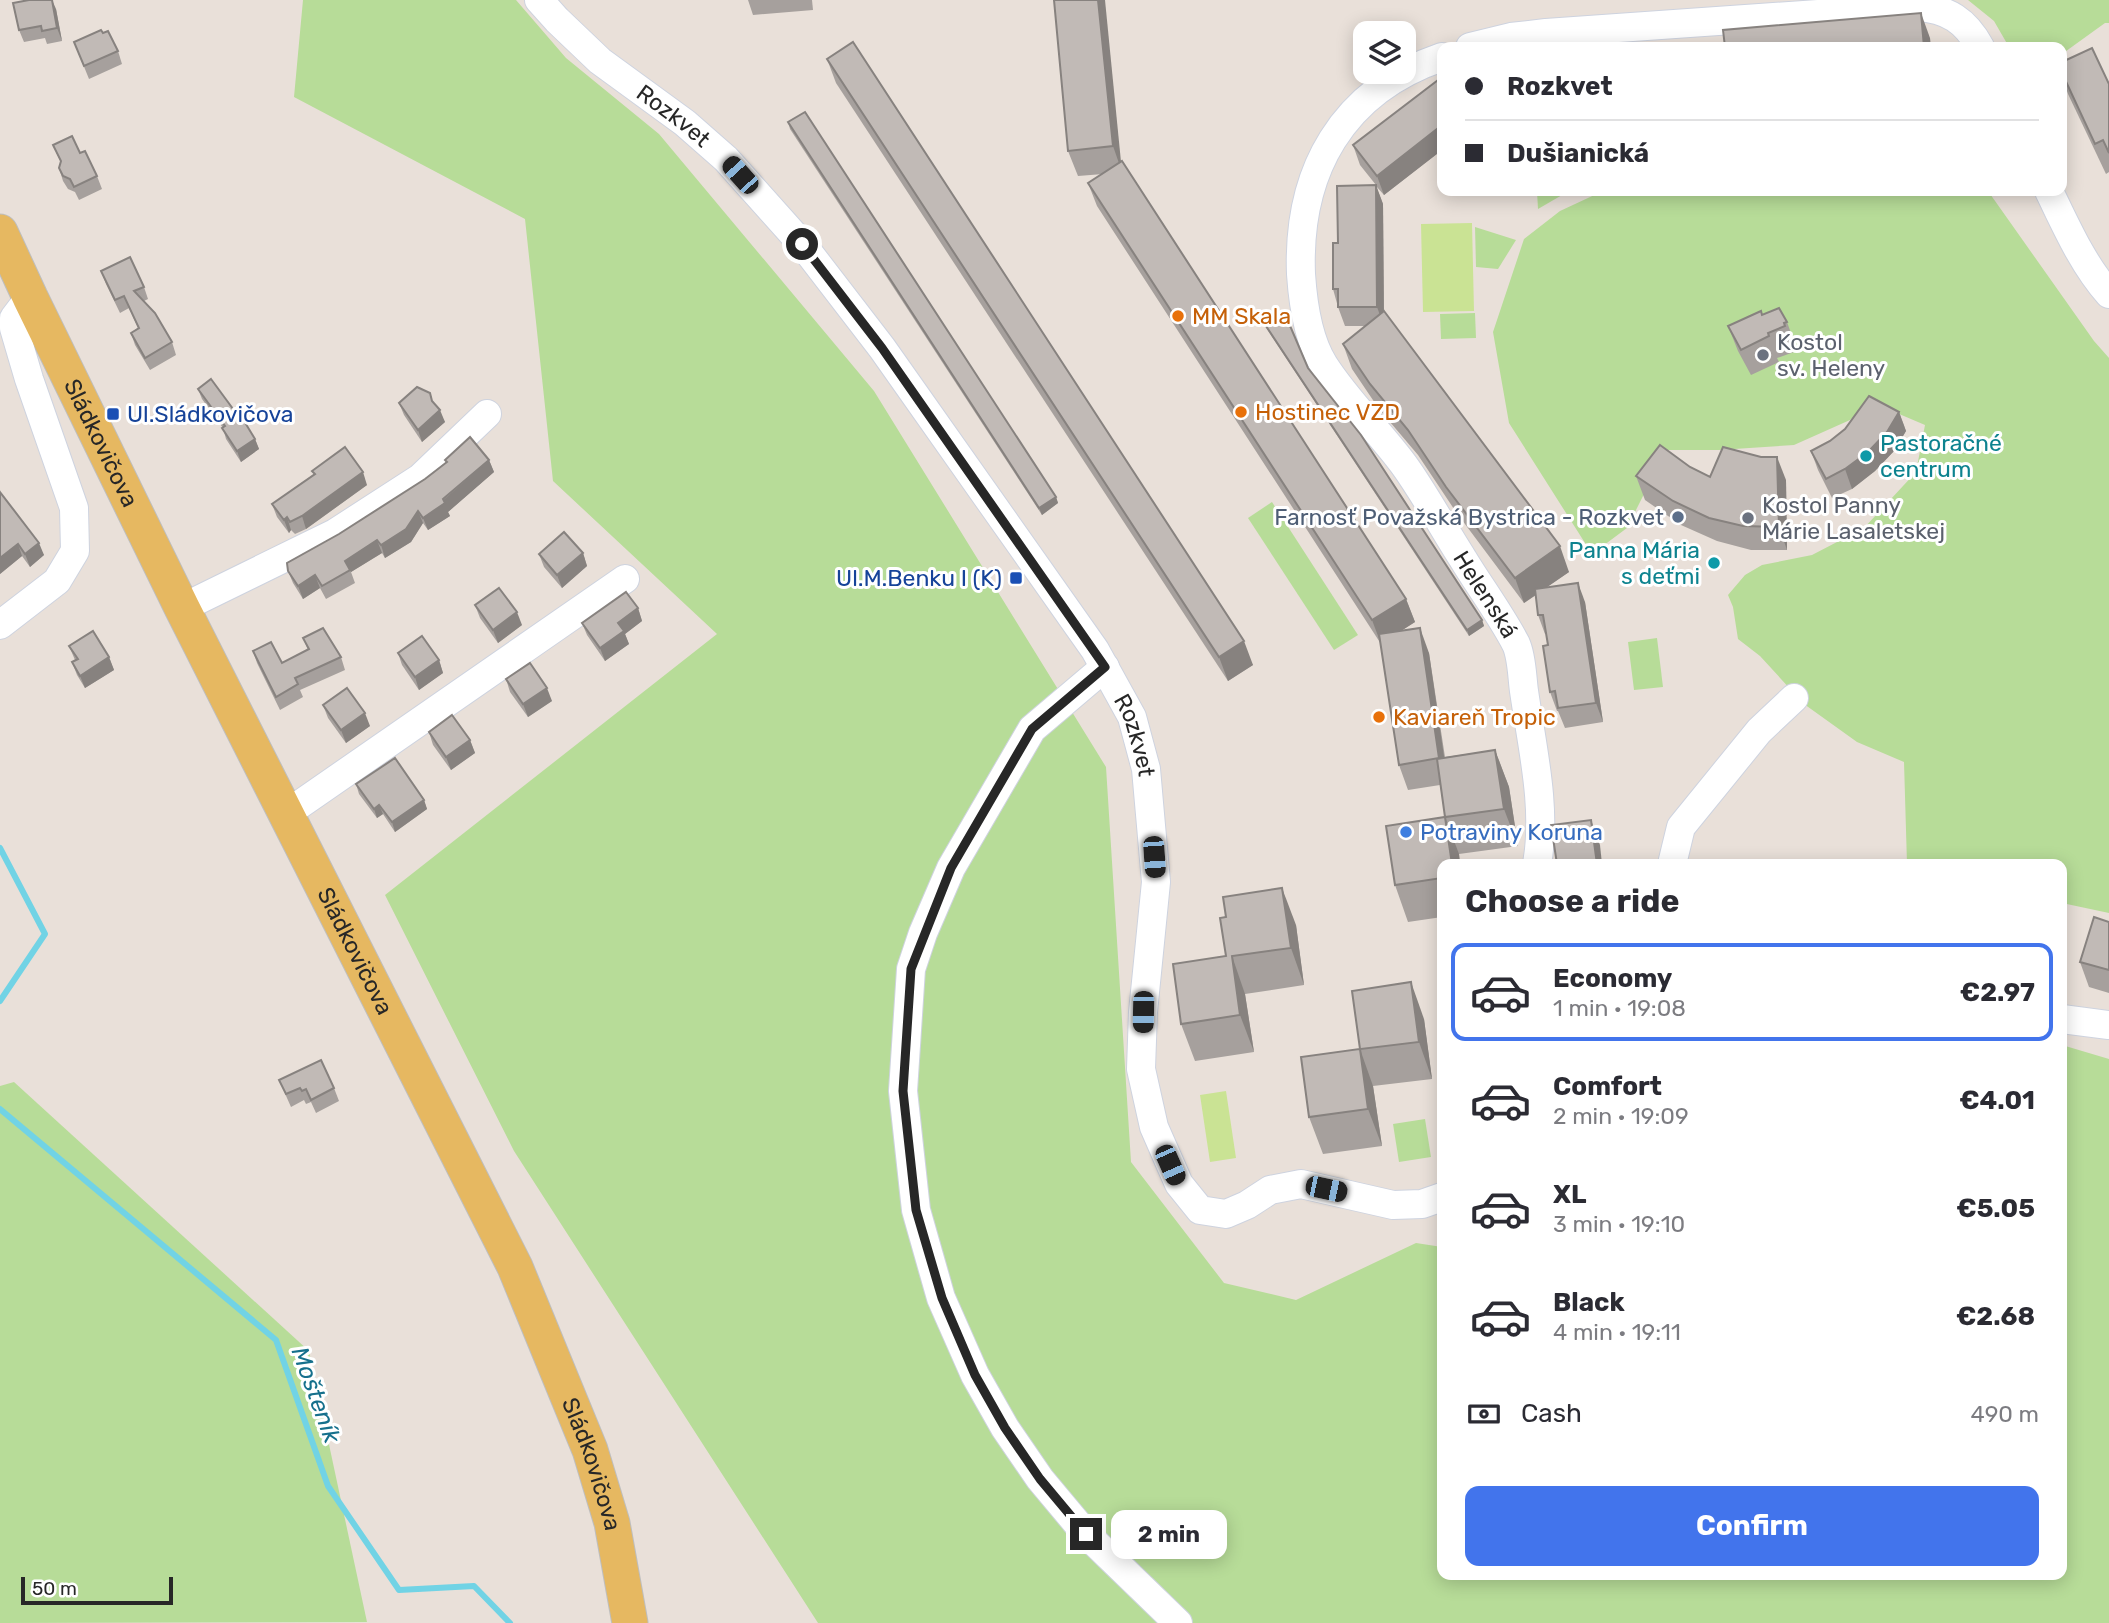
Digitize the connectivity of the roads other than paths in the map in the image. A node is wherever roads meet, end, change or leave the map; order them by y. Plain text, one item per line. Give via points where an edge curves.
1 (539, 0) edge
2 (1488, 42) edge
3 (1976, 42) edge
4 (1437, 59) edge
5 (2052, 196) edge
6 (0, 232) edge
7 (2109, 294) edge
8 (30, 297) junction
9 (487, 414) dead end
10 (625, 579) dead end
11 (182, 608) junction
12 (0, 625) edge
13 (1105, 667) junction
14 (1794, 698) dead end
15 (286, 814) junction
16 (1536, 859) edge
17 (1673, 859) edge
18 (2067, 1020) edge
19 (2109, 1024) edge
20 (1437, 1199) edge
21 (630, 1623) edge
22 (1178, 1623) edge

1 - 13 street, Rozkvet via 600,61 726,159 802,244 882,348
2 - 3 street via 1546,33 1919,7 1953,14
4 - 16 street, Helenská via 1374,92 1323,155 1301,239 1302,298 1324,365 1405,466 1517,647 1540,822
5 - 7 street
6 - 8 main road, Sládkovičova
8 - 11 main road, Sládkovičova
8 - 12 street, Sládkovičova via 14,318 15,328 74,508 75,551 57,581
9 - 11 street via 420,478 335,533
10 - 15 street
11 - 15 main road, Sládkovičova
13 - 20 street, Rozkvet via 1132,717 1146,769 1156,882 1141,1069 1154,1126 1179,1184 1200,1210 1226,1214 1270,1190 1301,1184 1393,1205
13 - 22 street via 1032,729 951,868 911,969 903,1091 916,1210 942,1298 975,1375 1040,1479 1096,1544
14 - 17 street via 1759,731 1681,828
15 - 21 main road, Sládkovičova via 540,1323 600,1483 620,1558
18 - 19 street

